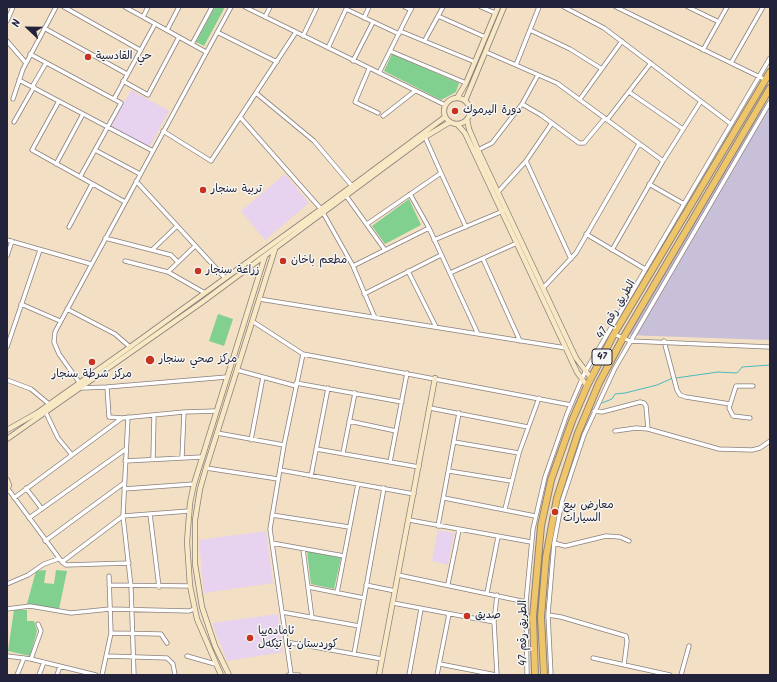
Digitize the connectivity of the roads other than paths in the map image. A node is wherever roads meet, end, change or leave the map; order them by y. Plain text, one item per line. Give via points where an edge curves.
1 (13, 7) edge
2 (56, 7) edge
3 (64, 7) edge
4 (125, 7) edge
5 (148, 7) edge
6 (179, 7) edge
7 (212, 7) edge
8 (231, 7) edge
9 (245, 7) edge
10 (270, 7) edge
11 (311, 7) edge
12 (369, 7) edge
13 (405, 7) edge
14 (443, 7) edge
15 (481, 7) edge
16 (498, 7) edge
17 (504, 7) edge
18 (539, 7) edge
19 (564, 7) edge
20 (616, 7) edge
21 (688, 7) edge
22 (727, 7) edge
23 (762, 7) edge
24 (317, 8) edge
25 (347, 8) edge
26 (411, 8) edge
27 (495, 13) junction
28 (438, 16) junction
29 (143, 17) junction
30 (265, 17) junction
31 (364, 18) junction
32 (7, 21) edge
33 (373, 22) junction
34 (719, 22) junction
35 (155, 24) junction
36 (44, 28) junction
37 (167, 30) junction
38 (530, 30) junction
39 (217, 32) junction
40 (296, 32) junction
41 (400, 32) junction
42 (303, 36) junction
43 (180, 37) junction
44 (485, 37) junction
45 (425, 40) junction
46 (7, 41) edge
47 (622, 41) junction
48 (192, 44) junction
49 (328, 48) junction
50 (140, 50) junction
51 (703, 50) junction
52 (390, 51) junction
53 (206, 52) junction
54 (486, 52) junction
55 (30, 54) junction
56 (770, 58) edge
57 (353, 61) junction
58 (277, 62) junction
59 (475, 62) junction
60 (26, 63) junction
61 (46, 63) junction
62 (652, 63) junction
63 (731, 63) junction
64 (516, 65) junction
65 (369, 69) junction
66 (602, 69) junction
67 (770, 72) edge
68 (127, 74) junction
69 (379, 74) junction
70 (538, 75) junction
71 (759, 77) junction
72 (19, 80) junction
73 (123, 80) junction
74 (766, 80) junction
75 (466, 82) junction
76 (33, 87) junction
77 (770, 88) edge
78 (415, 91) junction
79 (629, 92) junction
80 (256, 93) junction
81 (457, 98) junction
82 (12, 99) dead end
83 (114, 99) junction
84 (580, 99) junction
85 (59, 101) junction
86 (464, 101) junction
87 (701, 101) junction
88 (770, 102) edge
89 (522, 104) junction
90 (445, 105) junction
91 (749, 107) junction
92 (769, 107) edge
93 (756, 111) junction
94 (378, 113) dead end
95 (83, 114) junction
96 (384, 116) dead end
97 (240, 117) junction
98 (445, 117) junction
99 (467, 119) junction
100 (606, 119) junction
101 (14, 122) dead end
102 (450, 122) junction
103 (552, 123) junction
104 (457, 124) junction
105 (731, 124) junction
106 (107, 127) junction
107 (683, 129) junction
108 (163, 131) junction
109 (425, 137) junction
110 (639, 144) junction
111 (95, 150) junction
112 (478, 150) junction
113 (153, 151) junction
114 (526, 161) junction
115 (663, 161) junction
116 (56, 164) junction
117 (441, 173) junction
118 (140, 174) junction
119 (80, 177) junction
120 (136, 181) junction
121 (92, 184) junction
122 (649, 184) junction
123 (352, 186) junction
124 (498, 192) junction
125 (410, 194) junction
126 (346, 197) junction
127 (705, 197) junction
128 (125, 202) junction
129 (711, 202) junction
130 (684, 204) junction
131 (507, 210) junction
132 (322, 211) junction
133 (502, 212) junction
134 (367, 224) junction
135 (177, 226) junction
136 (69, 227) dead end
137 (466, 227) junction
138 (429, 228) junction
139 (586, 234) junction
140 (105, 238) junction
141 (7, 240) edge
142 (434, 240) junction
143 (12, 241) junction
144 (517, 243) junction
145 (195, 246) junction
146 (275, 249) junction
147 (40, 250) junction
148 (152, 250) junction
149 (385, 250) junction
150 (612, 250) junction
151 (264, 253) junction
152 (441, 254) junction
153 (7, 256) edge
154 (483, 259) junction
155 (571, 259) junction
156 (125, 261) dead end
157 (178, 262) junction
158 (91, 264) junction
159 (353, 266) junction
160 (645, 269) junction
161 (408, 271) junction
162 (168, 272) junction
163 (260, 273) junction
164 (450, 273) junction
165 (266, 275) junction
166 (225, 278) junction
167 (543, 288) junction
168 (205, 293) junction
169 (364, 294) junction
170 (259, 299) junction
171 (20, 304) junction
172 (628, 304) junction
173 (67, 309) junction
174 (375, 318) junction
175 (252, 320) junction
176 (60, 321) junction
177 (436, 328) junction
178 (7, 329) edge
179 (12, 330) junction
180 (478, 334) junction
181 (614, 334) junction
182 (622, 338) junction
183 (520, 341) junction
184 (630, 341) junction
185 (664, 341) junction
186 (7, 347) edge
187 (130, 347) junction
188 (770, 347) edge
189 (566, 348) junction
190 (303, 354) junction
191 (237, 370) junction
192 (586, 372) junction
193 (407, 374) junction
194 (227, 377) junction
195 (263, 377) junction
196 (435, 378) junction
197 (591, 378) junction
198 (582, 379) junction
199 (7, 380) edge
200 (79, 382) junction
201 (296, 385) junction
202 (587, 386) junction
203 (753, 386) dead end
204 (107, 387) junction
205 (81, 388) junction
206 (328, 388) junction
207 (355, 393) junction
208 (539, 398) junction
209 (402, 402) junction
210 (49, 404) junction
211 (730, 404) junction
212 (571, 405) junction
213 (430, 408) junction
214 (216, 411) junction
215 (594, 411) junction
216 (184, 412) junction
217 (46, 413) junction
218 (459, 413) junction
219 (154, 415) junction
220 (570, 415) junction
221 (128, 417) junction
222 (122, 418) junction
223 (750, 418) dead end
224 (349, 421) junction
225 (528, 427) junction
226 (648, 429) junction
227 (7, 430) edge
228 (396, 431) junction
229 (616, 431) dead end
230 (217, 433) junction
231 (581, 434) junction
232 (7, 439) edge
233 (251, 440) junction
234 (770, 441) edge
235 (454, 442) junction
236 (284, 445) junction
237 (126, 449) junction
238 (316, 449) junction
239 (343, 453) junction
240 (519, 453) junction
241 (72, 455) junction
242 (182, 457) junction
243 (202, 457) junction
244 (153, 459) junction
245 (125, 461) junction
246 (390, 462) junction
247 (419, 467) junction
248 (206, 468) junction
249 (280, 470) junction
250 (449, 471) junction
251 (311, 476) junction
252 (278, 479) junction
253 (7, 480) edge
254 (511, 481) junction
255 (124, 483) junction
256 (194, 484) junction
257 (358, 484) junction
258 (26, 488) junction
259 (384, 488) junction
260 (124, 489) junction
261 (7, 490) edge
262 (414, 494) junction
263 (14, 498) junction
264 (444, 498) junction
265 (42, 509) junction
266 (505, 509) junction
267 (189, 511) junction
268 (150, 514) junction
269 (272, 515) junction
270 (123, 516) junction
271 (535, 516) junction
272 (29, 518) junction
273 (408, 520) junction
274 (438, 526) junction
275 (349, 527) junction
276 (459, 530) junction
277 (498, 537) junction
278 (45, 541) junction
279 (629, 541) dead end
280 (531, 542) junction
281 (272, 543) junction
282 (554, 543) junction
283 (303, 549) junction
284 (344, 556) junction
285 (58, 559) junction
286 (62, 562) junction
287 (129, 563) junction
288 (528, 572) junction
289 (535, 573) junction
290 (398, 575) junction
291 (109, 576) dead end
292 (7, 584) edge
293 (448, 584) junction
294 (109, 586) junction
295 (190, 586) junction
296 (366, 586) junction
297 (131, 587) junction
298 (159, 587) junction
299 (308, 587) junction
300 (395, 591) junction
301 (336, 593) junction
302 (487, 593) junction
303 (497, 595) junction
304 (364, 598) junction
305 (526, 602) junction
306 (393, 603) junction
307 (202, 607) junction
308 (421, 608) junction
309 (7, 609) edge
310 (110, 609) junction
311 (194, 609) junction
312 (132, 610) junction
313 (282, 612) junction
314 (449, 614) junction
315 (548, 615) junction
316 (533, 617) junction
317 (541, 617) junction
318 (312, 618) junction
319 (494, 622) junction
320 (38, 624) dead end
321 (359, 626) junction
322 (111, 633) junction
323 (133, 633) junction
324 (286, 642) junction
325 (167, 644) dead end
326 (689, 646) dead end
327 (354, 654) junction
328 (7, 656) edge
329 (107, 656) junction
330 (187, 656) dead end
331 (24, 658) junction
332 (133, 658) junction
333 (593, 658) dead end
334 (31, 659) junction
335 (382, 660) junction
336 (44, 662) junction
337 (215, 664) junction
338 (440, 664) junction
339 (624, 665) junction
340 (60, 666) junction
341 (289, 674) edge
342 (17, 675) edge
343 (39, 675) edge
344 (57, 675) edge
345 (96, 675) edge
346 (102, 675) edge
347 (134, 675) edge
348 (175, 675) edge
349 (221, 675) edge
350 (229, 675) edge
351 (299, 675) edge
352 (379, 675) edge
353 (409, 675) edge
354 (437, 675) edge
355 (497, 675) edge
356 (527, 675) edge
357 (534, 675) edge
358 (544, 675) edge
359 (551, 675) edge
360 (670, 675) edge
361 (681, 675) edge

1 - 32 street
2 - 36 street
3 - 50 street
4 - 29 street
5 - 29 street
6 - 37 street
7 - 48 street
8 - 39 street
9 - 30 street
10 - 30 street
11 - 24 street
12 - 31 street
13 - 26 street
14 - 28 street
15 - 27 street
16 - 27 street
17 - 54 street
18 - 38 street
19 - 47 street via 591,19
20 - 51 street
21 - 34 street
22 - 34 street
23 - 63 street
24 - 42 street
25 - 31 street
25 - 49 street
26 - 41 street
27 - 44 street
28 - 44 street
28 - 45 street
29 - 35 street
30 - 40 street
31 - 33 street
33 - 41 street
33 - 57 street
34 - 51 street
35 - 37 street
35 - 50 street
36 - 55 street
36 - 68 street
37 - 43 street
38 - 64 street
38 - 66 street via 570,49
39 - 53 street
39 - 58 street
40 - 42 street
40 - 58 street
41 - 45 street
41 - 52 street
42 - 49 street
43 - 48 street
43 - 73 street via 148,95
44 - 59 street
45 - 59 street
46 - 60 street
47 - 62 street
47 - 66 street
48 - 53 street
49 - 57 street
50 - 68 street
51 - 63 street
52 - 69 street
52 - 75 street
53 - 108 street
54 - 64 street
54 - 86 street
55 - 60 street
55 - 61 street
56 - 71 street
57 - 65 street
58 - 80 street
59 - 75 street
60 - 72 street
61 - 76 street
61 - 83 street
62 - 79 street
62 - 87 street
63 - 71 street
64 - 70 street
65 - 69 street
65 - 94 street via 355,102
66 - 84 street
67 - 74 highway, الطريق رقم 47 / 47
68 - 73 street
69 - 78 street
70 - 84 street via 557,83
70 - 89 street
71 - 74 street
71 - 105 street
72 - 76 street
72 - 82 street
73 - 83 street
74 - 91 highway, الطريق رقم 47 / 47
75 - 81 street
76 - 85 street
76 - 101 street
77 - 93 highway, الطريق رقم 47 / 47
78 - 90 street
78 - 96 street
79 - 100 street
79 - 107 street
80 - 97 street
80 - 123 street via 314,141
81 - 86 street
81 - 90 street
83 - 106 street via 121,102
84 - 100 street
85 - 95 street
85 - 116 street via 32,150
86 - 99 street via 470,112
87 - 105 street
87 - 107 street
88 - 92 street
89 - 103 street
89 - 112 street via 492,143
90 - 98 street
91 - 93 highway
91 - 172 highway, الطريق رقم 47 / 47
92 - 129 street
93 - 127 highway, الطريق رقم 47 / 47
95 - 106 street
95 - 116 street
97 - 108 street via 211,161
97 - 132 street
98 - 102 street
98 - 123 street
99 - 104 street
99 - 112 street
100 - 103 street via 582,143
100 - 110 street
102 - 104 street
102 - 109 street
103 - 114 street
104 - 133 street via 465,133
105 - 130 street
106 - 111 street
106 - 113 street
107 - 115 street
108 - 113 street
109 - 117 street
109 - 126 street
110 - 115 street
110 - 139 street
111 - 118 street
111 - 119 street
112 - 124 street
113 - 118 street
114 - 124 street
114 - 155 street
115 - 122 street
116 - 119 street
117 - 125 street
117 - 137 street
118 - 120 street
119 - 121 street
120 - 128 street
120 - 135 street
121 - 128 street
121 - 136 street
122 - 130 street
122 - 150 street
123 - 132 street
124 - 131 street
125 - 134 street
125 - 138 street
126 - 132 street
126 - 134 street
127 - 129 highway
127 - 182 highway, الطريق رقم 47 / 47
128 - 140 street
129 - 184 street
130 - 160 street
131 - 133 street
131 - 167 street
132 - 146 street
132 - 151 street
132 - 159 street
133 - 137 street
133 - 144 street
134 - 149 street
135 - 145 street
135 - 148 street
137 - 142 street
138 - 142 street
138 - 149 street
139 - 150 street
139 - 155 street
140 - 148 street
140 - 158 street
141 - 143 street
142 - 152 street
143 - 147 street
143 - 153 street
144 - 154 street
144 - 189 street
145 - 157 street
145 - 166 street
146 - 151 street
146 - 165 street
147 - 158 street
147 - 171 street
148 - 157 street via 170,255
149 - 159 street
150 - 160 street
151 - 163 street
151 - 166 street
151 - 205 street
152 - 161 street
152 - 164 street
154 - 164 street
154 - 183 street
155 - 167 street
156 - 162 street
157 - 162 street
158 - 173 street
159 - 169 street
160 - 172 street
161 - 169 street
161 - 177 street
162 - 168 street
163 - 165 street
163 - 194 street
164 - 180 street
165 - 170 street
166 - 168 street
167 - 192 street via 576,358
168 - 187 street
169 - 174 street
170 - 174 street
170 - 175 street
171 - 176 street
171 - 179 street
172 - 181 highway, الطريق رقم 47 / 47
172 - 192 street
173 - 176 street
173 - 187 street via 115,334
174 - 177 street
175 - 190 street
175 - 191 street
176 - 200 street via 54,342 59,354
177 - 180 street
178 - 179 street
179 - 186 street
180 - 183 street
181 - 182 street
181 - 197 highway, الطريق رقم 47 / 47
182 - 184 street
182 - 231 highway, الطريق رقم 47 / 47 via 599,383
183 - 189 street
184 - 185 street
184 - 215 street
185 - 188 street
185 - 211 street via 680,395
187 - 200 street
189 - 198 street
190 - 193 street
190 - 201 street
191 - 195 street
191 - 230 street
192 - 197 street
192 - 198 street
193 - 196 street
193 - 209 street
194 - 204 street
194 - 214 street
195 - 201 street
195 - 233 street
196 - 208 street
196 - 213 street
197 - 202 highway, الطريق رقم 47 / 47
198 - 202 street
198 - 212 street
199 - 210 street via 31,389
200 - 210 street
201 - 206 street
201 - 236 street
202 - 220 highway, الطريق رقم 47 / 47
203 - 211 street via 736,386
204 - 205 street
204 - 222 street via 109,417
205 - 217 street
206 - 207 street
206 - 238 street
207 - 209 street
207 - 224 street
208 - 212 street
208 - 225 street
209 - 228 street
210 - 227 street
211 - 223 street via 729,411 733,416
212 - 220 street
213 - 218 street
213 - 247 street
214 - 216 street
214 - 243 street
215 - 226 street via 602,412 644,403
215 - 231 street
216 - 219 street
216 - 242 street
217 - 232 street
217 - 241 street via 58,438
218 - 225 street
218 - 235 street
219 - 221 street
219 - 244 street
220 - 271 street via 548,464
220 - 289 highway, الطريق رقم 47 / 47 via 546,502
221 - 222 street
221 - 237 street
222 - 241 street
224 - 228 street
224 - 239 street
225 - 240 street
226 - 229 street
226 - 234 street via 719,449 752,450
228 - 246 street
230 - 233 street
230 - 248 street
231 - 282 street via 564,494
231 - 317 highway, الطريق رقم 47 / 47 via 562,478 552,517
233 - 236 street
235 - 240 street
235 - 250 street
236 - 249 street
237 - 245 street
237 - 265 street
238 - 239 street
238 - 251 street
239 - 246 street
240 - 254 street
241 - 258 street
242 - 243 street
242 - 244 street
243 - 256 street
244 - 245 street
245 - 255 street
246 - 247 street
247 - 262 street
248 - 252 street
248 - 307 street via 200,489 194,541 197,586
249 - 251 street
249 - 252 street
250 - 254 street
250 - 264 street
251 - 257 street
252 - 269 street
253 - 261 street
254 - 266 street
255 - 260 street
255 - 278 street
256 - 260 street
256 - 267 street
257 - 259 street
257 - 275 street
258 - 263 street
258 - 265 street
259 - 262 street
259 - 296 street
260 - 270 street
261 - 263 street
262 - 273 street
263 - 272 street
264 - 266 street
264 - 274 street
265 - 272 street
266 - 271 street
267 - 268 street
267 - 295 street via 187,542
268 - 270 street
268 - 298 street
269 - 275 street
269 - 281 street
270 - 286 street
270 - 287 street
271 - 280 street
272 - 278 street
273 - 274 street
273 - 290 street
274 - 276 street
275 - 284 street
276 - 277 street
276 - 293 street
277 - 280 street
277 - 302 street
278 - 285 street
279 - 282 street via 606,536 568,545
280 - 288 street
281 - 283 street
281 - 313 street
282 - 315 street
283 - 284 street
283 - 299 street
284 - 301 street
285 - 286 street
285 - 292 street
286 - 287 street via 66,565
287 - 297 street
288 - 289 highway
288 - 305 street
289 - 316 highway, الطريق رقم 47 / 47
290 - 293 street
290 - 300 street
291 - 294 street
293 - 302 street
294 - 297 street
294 - 310 street
295 - 298 street
295 - 311 street
296 - 300 street
296 - 304 street
297 - 298 street
297 - 312 street
299 - 301 street
299 - 318 street
300 - 306 street
301 - 304 street
302 - 303 street
303 - 305 street
303 - 319 street
304 - 321 street
305 - 356 street
306 - 308 street
306 - 335 street
307 - 311 street
307 - 350 street
308 - 314 street
308 - 353 street
309 - 310 street via 30,606 71,613
310 - 312 street
310 - 322 street
311 - 312 street
311 - 337 street
312 - 323 street
313 - 318 street
313 - 324 street
314 - 319 street
314 - 338 street
315 - 339 street via 567,618 626,636
315 - 359 street
316 - 317 highway
316 - 357 highway, الطريق رقم 47 / 47
317 - 358 highway, الطريق رقم 47 / 47
318 - 321 street
319 - 355 street
320 - 334 street via 41,631
321 - 327 street
322 - 323 street
322 - 329 street
323 - 325 street via 161,634
323 - 332 street
324 - 327 street
324 - 341 street
326 - 361 street
327 - 335 street
328 - 331 street
329 - 332 street
329 - 346 street
330 - 337 street
331 - 334 street
331 - 342 street
332 - 347 street
332 - 348 street via 167,658 173,664
333 - 339 street
334 - 336 street
335 - 352 street
336 - 340 street
336 - 343 street
337 - 349 street
338 - 354 street
338 - 355 street
339 - 360 street
340 - 344 street
340 - 345 street
341 - 351 street

